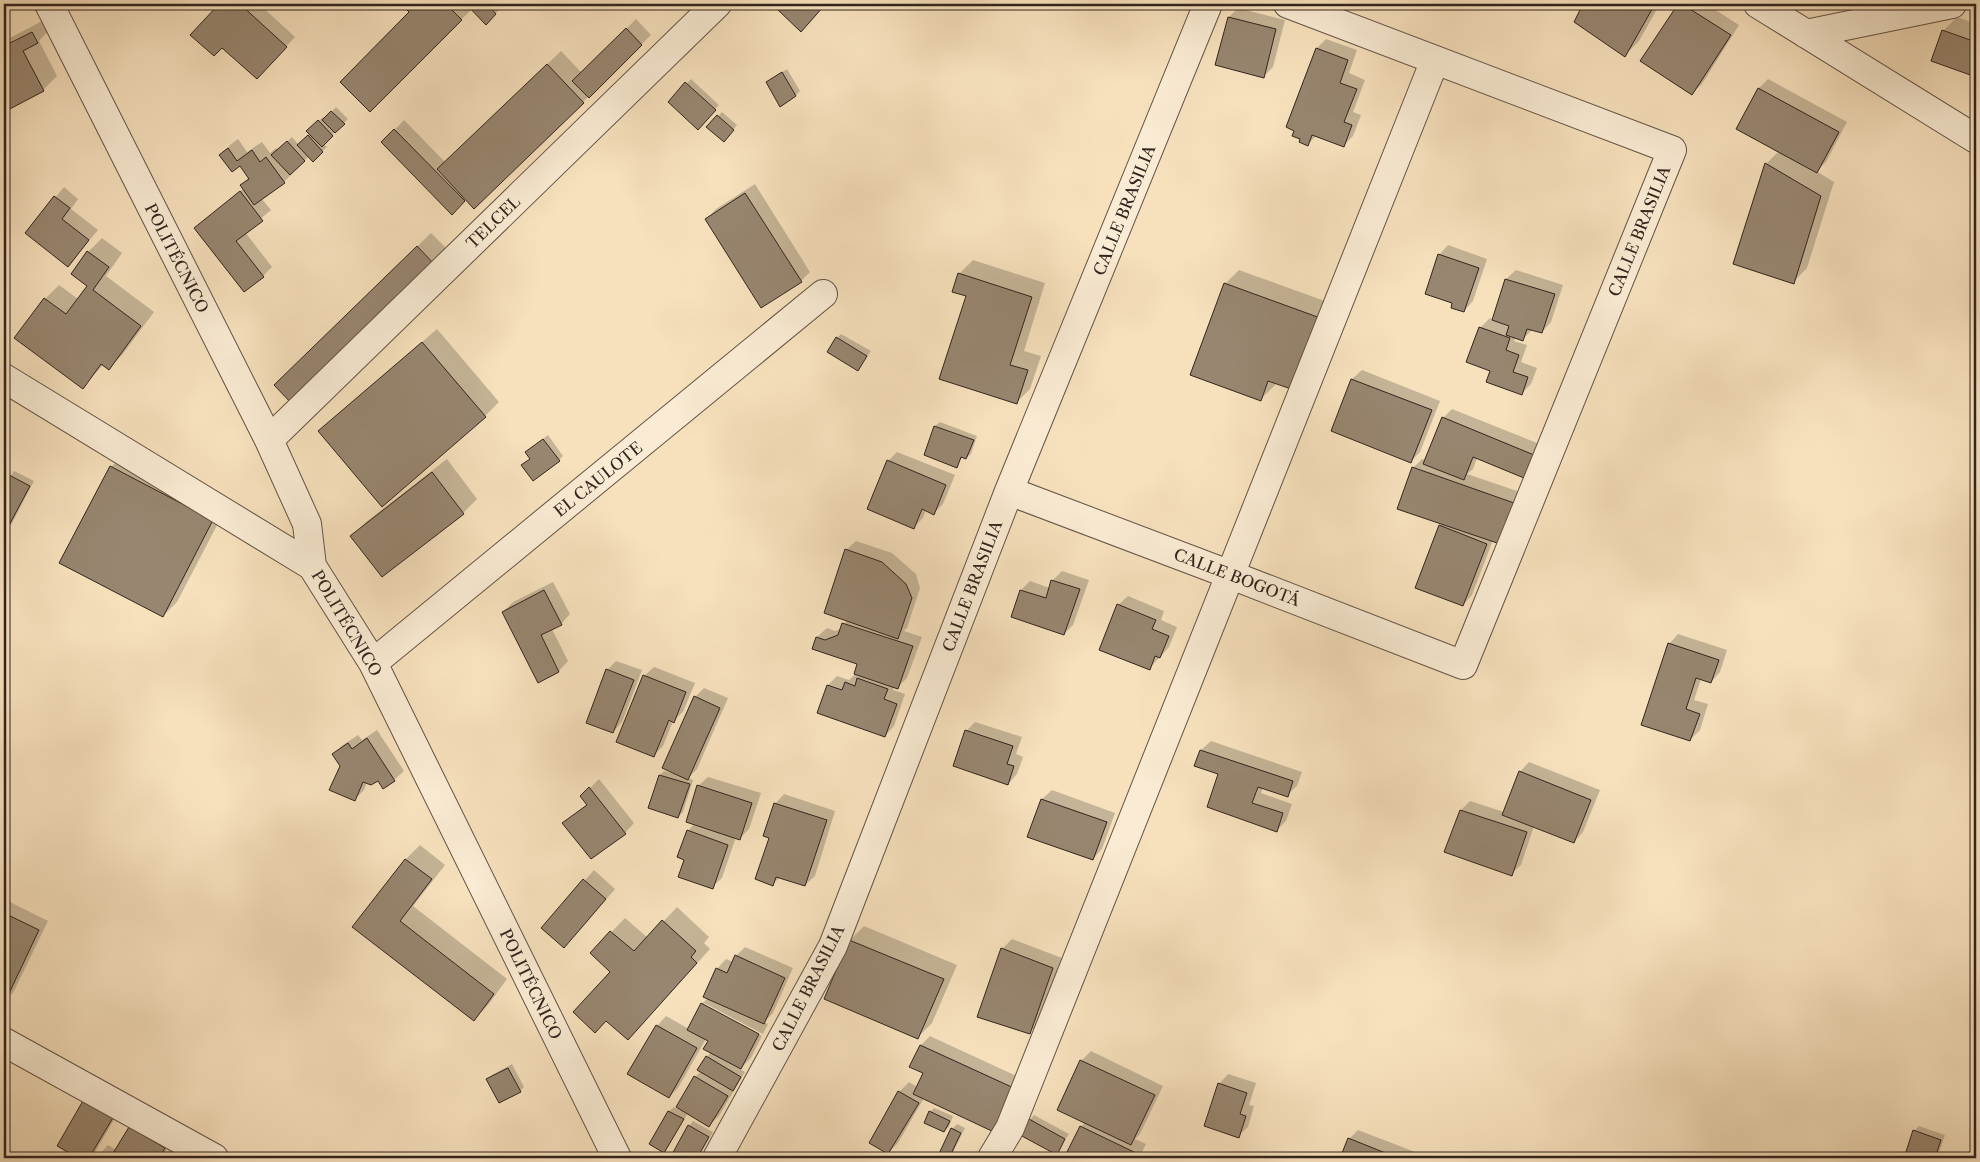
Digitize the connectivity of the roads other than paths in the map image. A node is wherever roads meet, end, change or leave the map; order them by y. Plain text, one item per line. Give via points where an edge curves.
1 (49, 4) edge
2 (717, 4) edge
3 (1208, 4) edge
4 (1288, 4) edge
5 (1758, 4) edge
6 (1952, 4) edge
7 (1806, 34) junction
8 (1435, 60) junction
9 (1976, 139) edge
10 (823, 294) dead end
11 (4, 378) edge
12 (270, 440) junction
13 (1009, 491) junction
14 (312, 566) junction
15 (1231, 575) junction
16 (373, 663) junction
17 (1463, 666) joint
18 (4, 1042) edge
19 (214, 1158) edge
20 (617, 1158) edge
21 (717, 1158) edge
22 (992, 1158) edge

1 - 12 street, POLITÉCNICO
2 - 12 street, TELCEL
3 - 13 street, CALLE BRASILIA
4 - 8 street, CALLE BRASILIA
5 - 7 street
6 - 7 street
7 - 9 street
8 - 15 street
8 - 17 street, CALLE BRASILIA via 1672,150
10 - 16 street, EL CAULOTE
11 - 14 street
12 - 14 street, POLITÉCNICO via 306,524
13 - 15 street, CALLE BOGOTÁ
13 - 21 street, CALLE BRASILIA via 833,946
14 - 16 street, POLITÉCNICO
15 - 17 street, CALLE BOGOTÁ
15 - 22 street via 1010,1128
16 - 20 street, POLITÉCNICO
18 - 19 street

